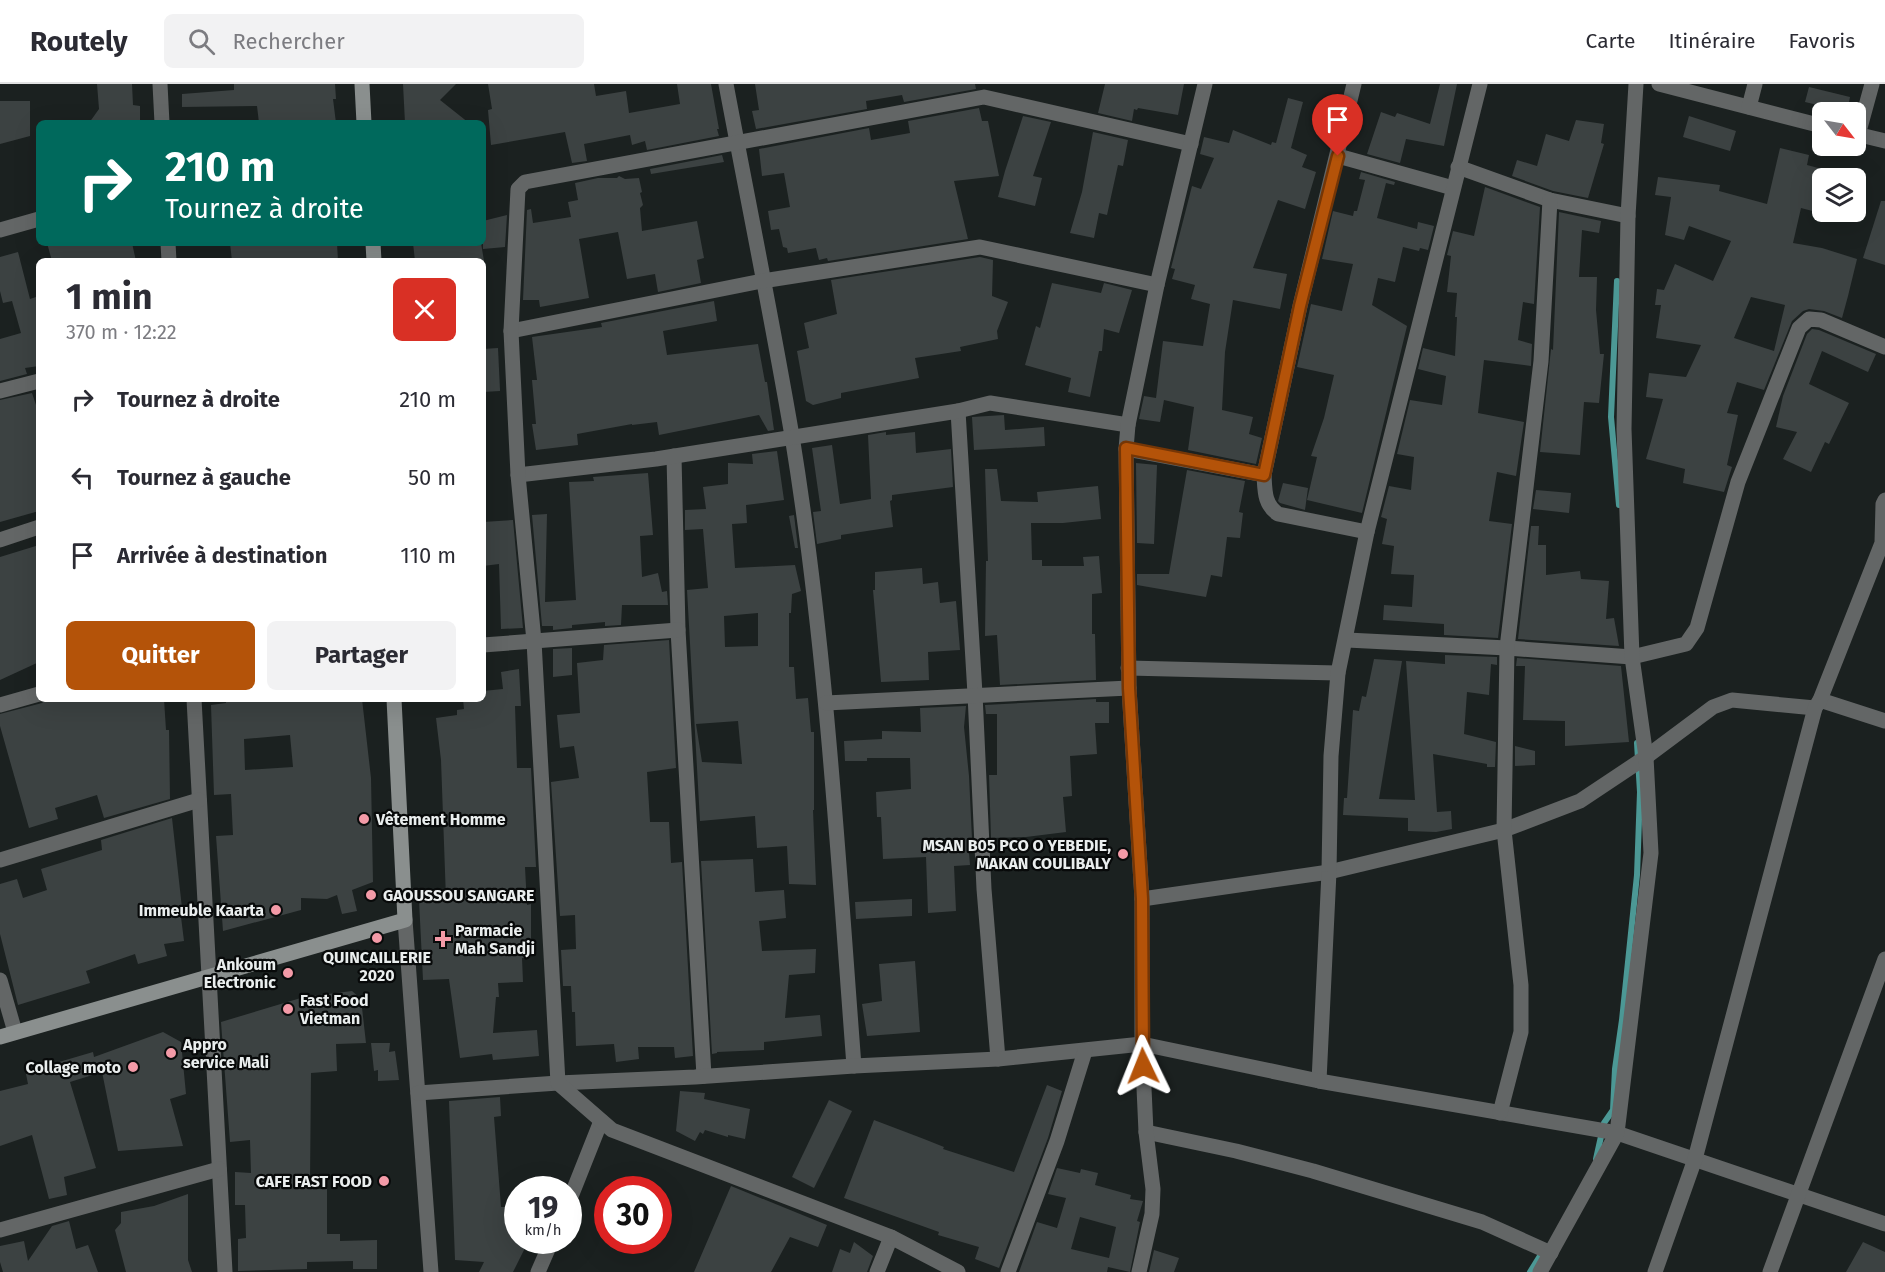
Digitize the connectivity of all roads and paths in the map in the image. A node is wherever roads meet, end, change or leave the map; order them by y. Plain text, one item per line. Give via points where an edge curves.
1 (160, 84) edge
2 (362, 84) edge
3 (726, 84) edge
4 (1205, 84) edge
5 (1354, 84) edge
6 (1480, 84) edge
7 (1636, 84) edge
8 (1659, 84) edge
9 (1755, 84) edge
10 (1872, 84) edge
11 (1866, 104) edge
12 (1749, 107) junction
13 (162, 120) edge
14 (364, 120) edge
15 (1812, 123) edge
16 (1866, 136) edge
17 (736, 141) junction
18 (1885, 141) edge
19 (1191, 144) junction
20 (1338, 156) junction
21 (1458, 167) junction
22 (1453, 188) junction
23 (1551, 200) junction
24 (1628, 216) junction
25 (36, 220) edge
26 (0, 230) edge
27 (762, 281) junction
28 (1157, 285) junction
29 (511, 331) junction
30 (1885, 347) edge
31 (36, 382) edge
32 (0, 391) edge
33 (958, 411) junction
34 (1128, 425) junction
35 (792, 437) junction
36 (1126, 448) junction
37 (674, 456) junction
38 (518, 475) junction
39 (1264, 475) junction
40 (1885, 500) edge
41 (36, 528) edge
42 (1367, 532) junction
43 (0, 540) edge
44 (1883, 543) edge
45 (678, 630) junction
46 (1347, 640) junction
47 (534, 641) junction
48 (486, 645) edge
49 (1507, 648) junction
50 (1632, 657) junction
51 (1128, 668) junction
52 (1338, 674) junction
53 (1129, 688) junction
54 (975, 694) junction
55 (36, 695) edge
56 (194, 702) edge
57 (394, 702) edge
58 (826, 703) junction
59 (1818, 704) junction
60 (0, 705) edge
61 (1885, 721) edge
62 (1646, 757) junction
63 (199, 800) junction
64 (1504, 830) junction
65 (0, 860) edge
66 (1329, 872) junction
67 (1142, 899) junction
68 (405, 920) junction
69 (1885, 959) edge
70 (208, 976) junction
71 (0, 980) edge
72 (7, 1034) edge
73 (1142, 1044) junction
74 (1085, 1051) junction
75 (998, 1059) junction
76 (854, 1066) junction
77 (704, 1076) junction
78 (1318, 1081) junction
79 (558, 1083) junction
80 (418, 1093) junction
81 (1500, 1113) junction
82 (601, 1121) junction
83 (1146, 1132) junction
84 (1617, 1133) junction
85 (1695, 1159) junction
86 (219, 1169) junction
87 (579, 1176) edge
88 (1799, 1196) junction
89 (1885, 1224) edge
90 (0, 1230) edge
91 (891, 1237) junction
92 (1551, 1253) junction
93 (546, 1254) edge
94 (225, 1272) edge
95 (431, 1272) edge
96 (538, 1272) edge
97 (877, 1272) edge
98 (958, 1272) edge
99 (1008, 1272) edge
100 (1139, 1272) edge
101 (1540, 1272) edge
102 (1655, 1272) edge
103 (1770, 1272) edge

1 - 13 street
2 - 14 main road
3 - 17 street
4 - 19 street
5 - 20 street
6 - 21 street
7 - 24 street
8 - 12 street
9 - 12 street
10 - 11 street
12 - 15 street
16 - 18 street
17 - 19 street via 984,97
17 - 27 street
17 - 29 street via 525,182 518,189 516,200
19 - 28 street
20 - 22 street
20 - 39 street via 1300,306
21 - 22 street
21 - 23 street
22 - 42 street
23 - 24 street
23 - 49 street via 1541,361
24 - 50 street via 1624,429
25 - 26 street
27 - 28 street via 980,247
27 - 29 street
27 - 35 street
28 - 34 street
29 - 38 street
30 - 50 street via 1821,320 1809,319 1799,328 1738,482 1697,628 1686,644
31 - 32 street
33 - 34 street via 990,403
33 - 35 street
33 - 54 street
34 - 36 street
35 - 37 street
35 - 58 street
36 - 39 street
36 - 51 street
37 - 38 street
37 - 45 street
38 - 47 street
39 - 42 street via 1266,500 1278,514
40 - 44 street
41 - 43 street
42 - 46 street
44 - 59 street
45 - 47 street
45 - 77 street
46 - 49 street
46 - 52 street
47 - 48 street
47 - 79 street
49 - 50 street
49 - 64 street
50 - 62 street
51 - 52 street
51 - 53 street
52 - 66 street via 1331,756
53 - 54 street
53 - 67 street
54 - 58 street
54 - 75 street via 984,889
55 - 60 street
56 - 63 street
57 - 68 main road
58 - 76 street
59 - 61 street
59 - 62 street via 1732,700 1713,707
59 - 85 street
62 - 64 street via 1580,801
62 - 84 street via 1651,854
63 - 65 street
63 - 70 street
64 - 66 street
64 - 81 street via 1521,985 1521,1032
66 - 67 street
66 - 78 street
67 - 73 street
68 - 70 main road
68 - 80 street
69 - 88 street
70 - 72 main road
70 - 86 street
71 - 72 street
73 - 74 street
73 - 78 street
73 - 83 street
74 - 75 street
74 - 99 street
75 - 76 street
76 - 77 street
77 - 79 street
78 - 81 street
79 - 80 street
79 - 82 street
80 - 95 street
81 - 84 street
82 - 87 street
82 - 91 street via 612,1130
83 - 92 street via 1313,1171 1482,1222
83 - 100 street via 1154,1189
84 - 85 street
84 - 92 street
85 - 88 street
85 - 102 street
86 - 90 street
86 - 94 street
88 - 89 street
88 - 103 street
91 - 97 street
91 - 98 street
92 - 101 street
93 - 96 street

